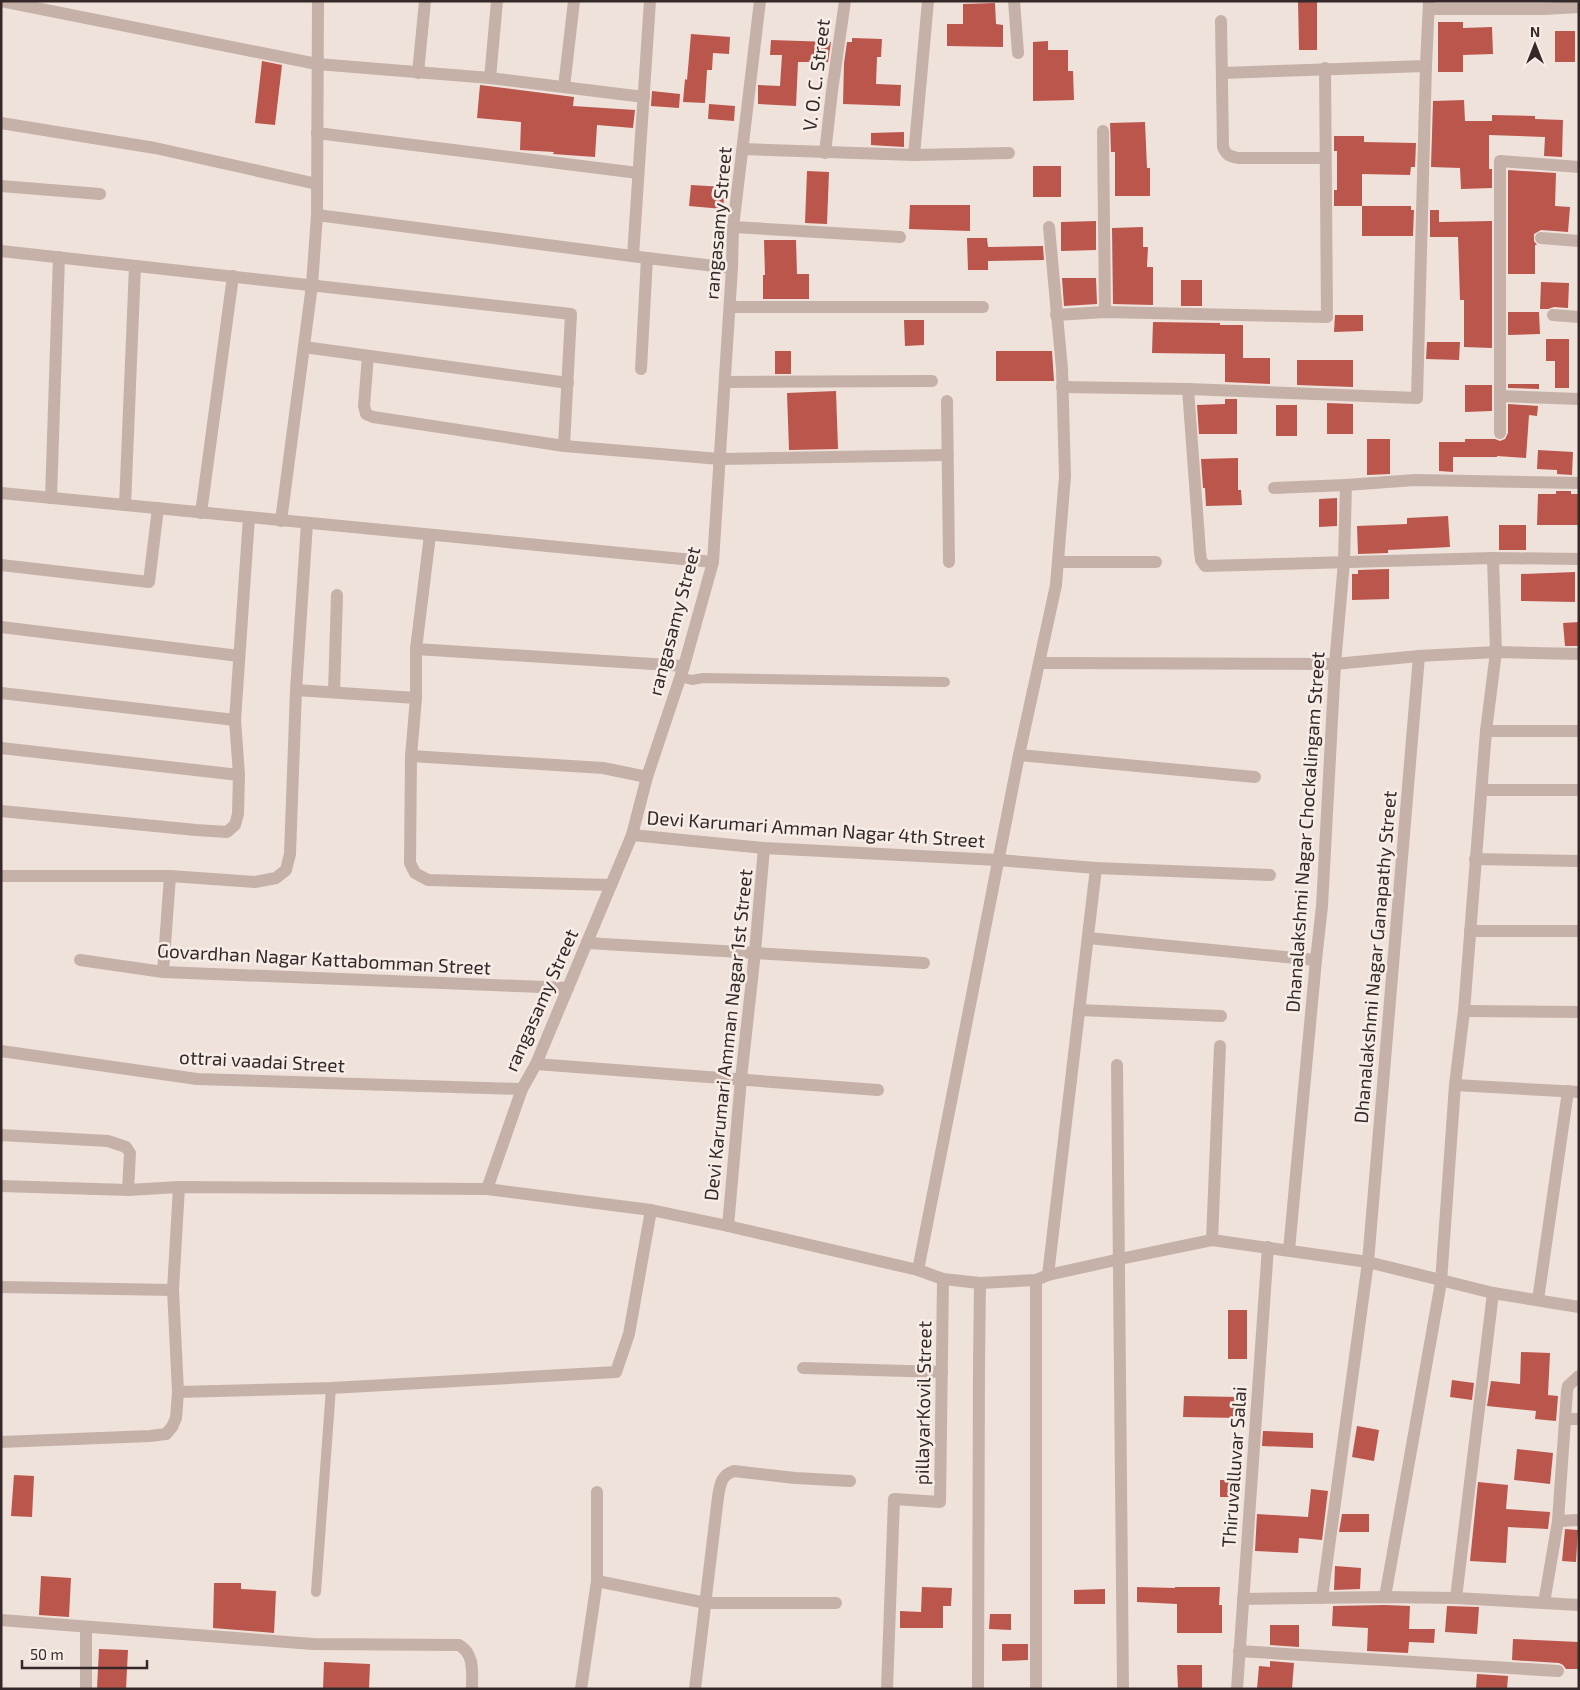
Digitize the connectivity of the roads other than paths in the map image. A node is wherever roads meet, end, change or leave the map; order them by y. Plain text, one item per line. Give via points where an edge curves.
1 (318, 1) edge
2 (425, 1) edge
3 (497, 1) edge
4 (574, 1) edge
5 (650, 1) edge
6 (760, 1) edge
7 (845, 1) edge
8 (928, 1) edge
9 (1014, 1) edge
10 (1, 2) edge
11 (1429, 5) edge
12 (1579, 7) edge
13 (1221, 22) dead end
14 (1018, 53) dead end
15 (317, 64) junction
16 (1426, 66) junction
17 (1325, 68) junction
18 (418, 73) junction
19 (1222, 73) junction
20 (490, 78) junction
21 (564, 87) junction
22 (644, 97) junction
23 (1, 123) edge
24 (1104, 131) dead end
25 (317, 134) junction
26 (743, 149) junction
27 (825, 153) junction
28 (1009, 153) dead end
29 (914, 155) junction
30 (1326, 158) junction
31 (1579, 167) edge
32 (638, 172) junction
33 (317, 184) junction
34 (1, 186) edge
35 (100, 194) dead end
36 (317, 216) junction
37 (733, 227) junction
38 (1049, 227) dead end
39 (900, 236) dead end
40 (1541, 238) dead end
41 (1579, 241) edge
42 (1, 250) edge
43 (634, 256) junction
44 (59, 257) junction
45 (647, 258) junction
46 (135, 266) junction
47 (732, 268) junction
48 (232, 276) junction
49 (312, 285) junction
50 (730, 307) junction
51 (983, 307) dead end
52 (1105, 312) junction
53 (1056, 315) junction
54 (1553, 315) dead end
55 (1579, 317) edge
56 (304, 347) junction
57 (368, 356) junction
58 (641, 369) dead end
59 (725, 382) junction
60 (932, 382) dead end
61 (568, 383) junction
62 (1062, 387) junction
63 (1188, 390) junction
64 (1500, 396) junction
65 (1579, 398) edge
66 (947, 401) dead end
67 (1500, 433) dead end
68 (564, 446) junction
69 (948, 455) junction
70 (720, 459) junction
71 (1579, 483) edge
72 (1346, 485) junction
73 (1274, 488) dead end
74 (1, 493) edge
75 (51, 498) junction
76 (125, 505) junction
77 (158, 508) junction
78 (201, 512) junction
79 (249, 517) junction
80 (281, 521) junction
81 (307, 523) junction
82 (430, 535) junction
83 (1493, 558) junction
84 (1579, 559) edge
85 (712, 562) junction
86 (949, 562) dead end
87 (1058, 562) junction
88 (1156, 562) dead end
89 (1344, 562) junction
90 (1, 565) edge
91 (337, 595) dead end
92 (1, 627) edge
93 (416, 649) junction
94 (1496, 652) junction
95 (1579, 654) edge
96 (239, 656) junction
97 (1420, 656) junction
98 (1039, 663) junction
99 (1335, 664) junction
100 (682, 672) junction
101 (945, 682) dead end
102 (296, 690) junction
103 (334, 692) junction
104 (1, 693) edge
105 (416, 698) junction
106 (235, 720) junction
107 (1486, 731) junction
108 (1579, 731) edge
109 (1, 748) edge
110 (1019, 755) junction
111 (411, 756) junction
112 (239, 775) junction
113 (647, 777) junction
114 (1255, 777) dead end
115 (1482, 790) junction
116 (1579, 790) edge
117 (1, 811) edge
118 (632, 835) junction
119 (764, 848) junction
120 (1475, 859) junction
121 (998, 860) junction
122 (1579, 860) edge
123 (1096, 868) junction
124 (1270, 875) dead end
125 (1, 876) edge
126 (170, 876) junction
127 (611, 885) junction
128 (1470, 931) junction
129 (1579, 931) edge
130 (1088, 938) junction
131 (587, 944) junction
132 (755, 952) junction
133 (80, 960) dead end
134 (1316, 960) junction
135 (924, 963) dead end
136 (163, 972) junction
137 (568, 988) junction
138 (1079, 1010) junction
139 (1464, 1011) junction
140 (1579, 1012) edge
141 (1221, 1016) dead end
142 (1220, 1046) dead end
143 (1, 1051) edge
144 (536, 1064) junction
145 (1116, 1065) dead end
146 (740, 1079) junction
147 (1455, 1085) junction
148 (522, 1089) junction
149 (878, 1090) dead end
150 (1573, 1092) edge
151 (1, 1135) edge
152 (1, 1186) edge
153 (179, 1187) junction
154 (487, 1189) junction
155 (128, 1190) junction
156 (651, 1210) junction
157 (728, 1226) junction
158 (1212, 1240) junction
159 (1268, 1248) junction
160 (1289, 1250) junction
161 (1120, 1259) junction
162 (1368, 1262) junction
163 (918, 1270) junction
164 (1042, 1278) junction
165 (944, 1279) junction
166 (1442, 1282) junction
167 (980, 1283) junction
168 (1, 1287) edge
169 (173, 1290) junction
170 (1493, 1294) junction
171 (1538, 1300) junction
172 (1579, 1307) edge
173 (803, 1368) dead end
174 (942, 1372) junction
175 (1579, 1376) edge
176 (331, 1388) junction
177 (178, 1392) junction
178 (1565, 1419) junction
179 (1579, 1419) edge
180 (1, 1442) edge
181 (850, 1481) dead end
182 (597, 1492) dead end
183 (1579, 1520) edge
184 (1558, 1521) junction
185 (597, 1581) junction
186 (316, 1592) dead end
187 (1385, 1597) junction
188 (1322, 1598) junction
189 (1456, 1598) junction
190 (1243, 1599) junction
191 (706, 1603) junction
192 (836, 1603) dead end
193 (1544, 1603) junction
194 (1579, 1605) edge
195 (1, 1620) edge
196 (86, 1627) junction
197 (1239, 1651) junction
198 (1558, 1671) dead end
199 (86, 1689) edge
200 (472, 1689) edge
201 (581, 1689) edge
202 (695, 1689) edge
203 (887, 1689) edge
204 (978, 1689) edge
205 (1036, 1689) edge
206 (1123, 1689) edge
207 (1237, 1689) edge

1 - 15 street
2 - 18 street
3 - 20 street
4 - 21 street
5 - 22 street
6 - 26 street, rangasamy Street
7 - 27 street, V. O. C. Street
8 - 29 street
9 - 14 street
10 - 15 street
11 - 12 street
11 - 16 street
13 - 19 street
15 - 18 street
15 - 25 street
16 - 17 street
16 - 63 street via 1417,398
17 - 19 street
17 - 30 street
18 - 20 street
19 - 30 street via 1225,153 1238,158
20 - 21 street
21 - 22 street
22 - 32 street
23 - 33 street via 155,148
24 - 52 street
25 - 32 street
25 - 33 street
26 - 27 street
26 - 37 street, rangasamy Street
27 - 29 street
28 - 29 street
30 - 52 street via 1326,318
31 - 64 street via 1500,161
32 - 43 street
33 - 36 street
34 - 35 street
36 - 43 street
36 - 49 street
37 - 39 street
37 - 47 street, rangasamy Street
38 - 53 street
40 - 41 street
42 - 44 street
43 - 45 street
44 - 46 street
44 - 75 street
45 - 47 street
45 - 58 street
46 - 48 street
46 - 76 street
47 - 50 street, rangasamy Street
48 - 49 street
48 - 78 street
49 - 56 street
49 - 61 street via 571,314
50 - 51 street
50 - 59 street, rangasamy Street
52 - 53 street
53 - 62 street
54 - 55 street
56 - 57 street
56 - 80 street
57 - 61 street
57 - 68 street via 366,414
59 - 60 street
59 - 70 street, rangasamy Street
61 - 68 street
62 - 63 street
62 - 87 street via 1065,476
63 - 89 street via 1203,565
64 - 65 street
64 - 67 street
66 - 69 street
68 - 70 street
69 - 70 street
69 - 86 street
70 - 85 street, rangasamy Street
71 - 72 street via 1414,480
72 - 73 street
72 - 89 street, Dhanalakshmi Nagar Chockalingam Street
74 - 75 street
75 - 76 street
76 - 77 street
77 - 78 street
77 - 90 street via 148,582
78 - 79 street
79 - 80 street
79 - 96 street
80 - 81 street
81 - 82 street
81 - 102 street
82 - 85 street
82 - 93 street
83 - 84 street
83 - 89 street
83 - 94 street
85 - 100 street, rangasamy Street
87 - 88 street
87 - 98 street
89 - 99 street, Dhanalakshmi Nagar Chockalingam Street
91 - 103 street
92 - 96 street
93 - 100 street
93 - 105 street
94 - 95 street
94 - 97 street
94 - 107 street
96 - 106 street
97 - 99 street
97 - 162 street, Dhanalakshmi Nagar Ganapathy Street
98 - 99 street
98 - 110 street
99 - 134 street, Dhanalakshmi Nagar Chockalingam Street via 1322,906
100 - 101 lane via 692,680
100 - 113 street, rangasamy Street
102 - 103 street
102 - 126 street via 290,854 286,870 276,878 255,882
103 - 105 street
104 - 106 street
105 - 111 street
106 - 112 street
107 - 108 street
107 - 115 street
109 - 112 street
110 - 114 street
110 - 121 street
111 - 113 street via 603,768
111 - 127 street via 410,863 415,873 428,880
112 - 117 street via 237,820 227,832
113 - 118 street, rangasamy Street
115 - 116 street
115 - 120 street
118 - 119 street, Devi Karumari Amman Nagar 4th Street
118 - 127 street, rangasamy Street
119 - 121 street, Devi Karumari Amman Nagar 4th Street
119 - 132 street, Devi Karumari Amman Nagar 1st Street
120 - 122 street
120 - 128 street
121 - 123 street, Devi Karumari Amman Nagar 4th Street
121 - 163 street
123 - 124 street, Devi Karumari Amman Nagar 4th Street
123 - 130 street
125 - 126 street
126 - 136 street
127 - 131 street, rangasamy Street
128 - 129 street
128 - 139 street
130 - 134 street
130 - 138 street
131 - 132 street
131 - 137 street, rangasamy Street
132 - 135 street
132 - 146 street, Devi Karumari Amman Nagar 1st Street
133 - 136 street, Govardhan Nagar Kattabomman Street
134 - 160 street, Dhanalakshmi Nagar Chockalingam Street
136 - 137 street, Govardhan Nagar Kattabomman Street
137 - 144 street, rangasamy Street
138 - 141 street
138 - 164 street
139 - 140 street
139 - 147 street
142 - 158 street
143 - 148 street, ottrai vaadai Street via 198,1079
144 - 146 street
144 - 148 street, rangasamy Street
145 - 161 street
146 - 149 street
146 - 157 street, Devi Karumari Amman Nagar 1st Street
147 - 150 street
147 - 166 street
148 - 154 street, rangasamy Street
150 - 171 street
151 - 155 street via 108,1141 126,1147 130,1153
152 - 155 street
153 - 154 street
153 - 155 street
153 - 169 street
154 - 156 street
156 - 157 street
156 - 176 street via 629,1334 616,1372
157 - 163 street
158 - 159 street
158 - 161 street
159 - 160 street
159 - 190 street, Thiruvalluvar Salai
160 - 162 street
161 - 164 street
161 - 206 street
162 - 166 street
162 - 188 street, Dhanalakshmi Nagar Ganapathy Street
163 - 165 street
164 - 167 street
164 - 205 street
165 - 167 street
165 - 174 street, pillayarKovil Street
166 - 170 street
166 - 187 street
167 - 204 street
168 - 169 street
169 - 177 street
170 - 171 street
170 - 189 street
171 - 172 street
173 - 174 street
174 - 203 street, pillayarKovil Street via 940,1502 894,1499
175 - 178 street via 1568,1386
176 - 177 street
176 - 186 lane
177 - 180 street via 176,1418 166,1434
178 - 179 street
178 - 184 street
181 - 191 street via 728,1473 718,1497
182 - 185 street
183 - 184 street
184 - 193 street
185 - 191 street
185 - 201 street
187 - 188 street
187 - 189 street
188 - 190 street
189 - 193 street
190 - 197 street, Thiruvalluvar Salai
191 - 192 street
191 - 202 street
193 - 194 street
195 - 196 street
196 - 199 street
196 - 200 street via 313,1644 459,1645 472,1662
197 - 198 street
197 - 207 street, Thiruvalluvar Salai

